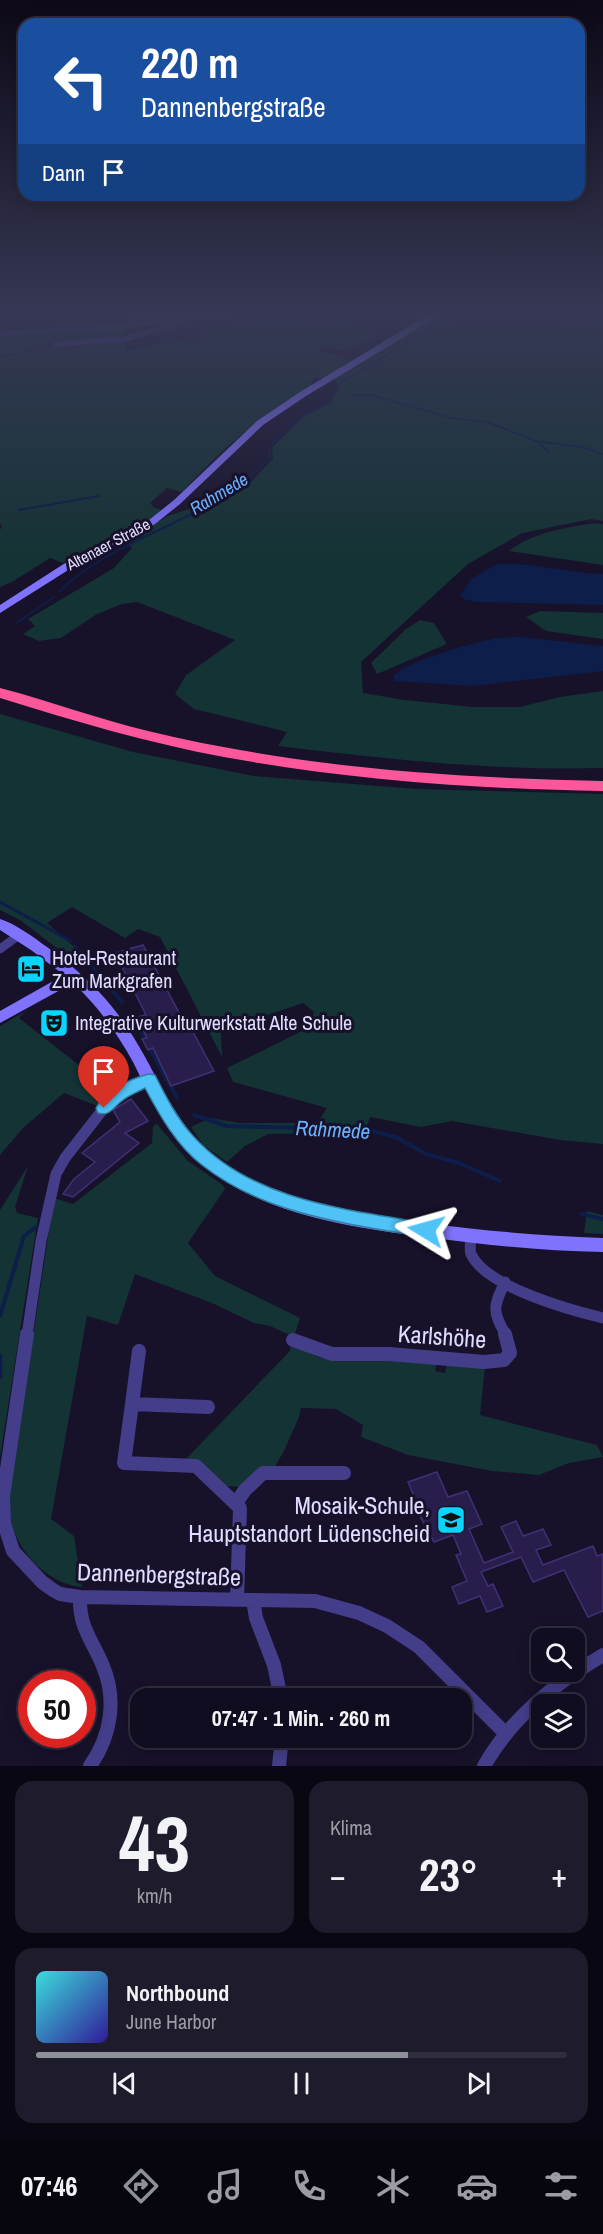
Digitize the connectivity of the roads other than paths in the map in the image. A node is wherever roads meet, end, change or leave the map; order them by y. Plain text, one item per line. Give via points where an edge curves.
1 (303, 395) edge
2 (0, 610) edge
3 (0, 691) edge
4 (603, 784) edge
5 (0, 924) edge
6 (19, 935) junction
7 (0, 949) edge
8 (55, 958) junction
9 (75, 975) junction
10 (42, 993) junction
11 (0, 1018) edge
12 (149, 1080) junction
13 (471, 1236) junction
14 (603, 1245) edge
15 (505, 1282) junction
16 (603, 1318) edge
17 (293, 1340) dead end
18 (139, 1351) dead end
19 (132, 1404) junction
20 (208, 1407) dead end
21 (344, 1473) dead end
22 (236, 1503) junction
23 (80, 1597) junction
24 (237, 1600) junction
25 (253, 1600) junction
26 (603, 1655) edge
27 (278, 1688) edge
28 (505, 1733) junction
29 (281, 1748) edge
30 (90, 1766) edge
31 (279, 1766) edge
32 (484, 1766) edge

1 - 2 main road, Altenaer Straße via 238,442 152,522 77,560
3 - 4 highway via 113,727 248,757 338,770 492,783
5 - 6 main road
6 - 7 street
6 - 8 main road
8 - 9 main road
8 - 10 main road via 53,976
9 - 10 main road
9 - 12 main road via 104,1005
10 - 11 main road
12 - 13 main road via 187,1141 244,1185 286,1202 329,1213
12 - 23 street, Dannenbergstraße via 117,1095 104,1108 56,1174 41,1241 6,1475 2,1514 13,1551 52,1590
13 - 14 main road
13 - 15 street via 470,1251 476,1261
15 - 16 street via 553,1304
15 - 17 street, Karlshöhe via 494,1309 496,1323 510,1346 504,1360 332,1354
18 - 19 street
19 - 20 street
19 - 22 street via 124,1463 196,1466
21 - 22 street via 263,1473
22 - 24 street via 241,1514
23 - 24 street, Dannenbergstraße
23 - 30 street via 80,1624 103,1664 112,1696 107,1732
24 - 25 street, Dannenbergstraße
25 - 27 street via 254,1618 275,1666
25 - 28 street, Dannenbergstraße via 315,1601 374,1619 419,1647
26 - 28 street via 538,1698
28 - 32 street
29 - 31 street

